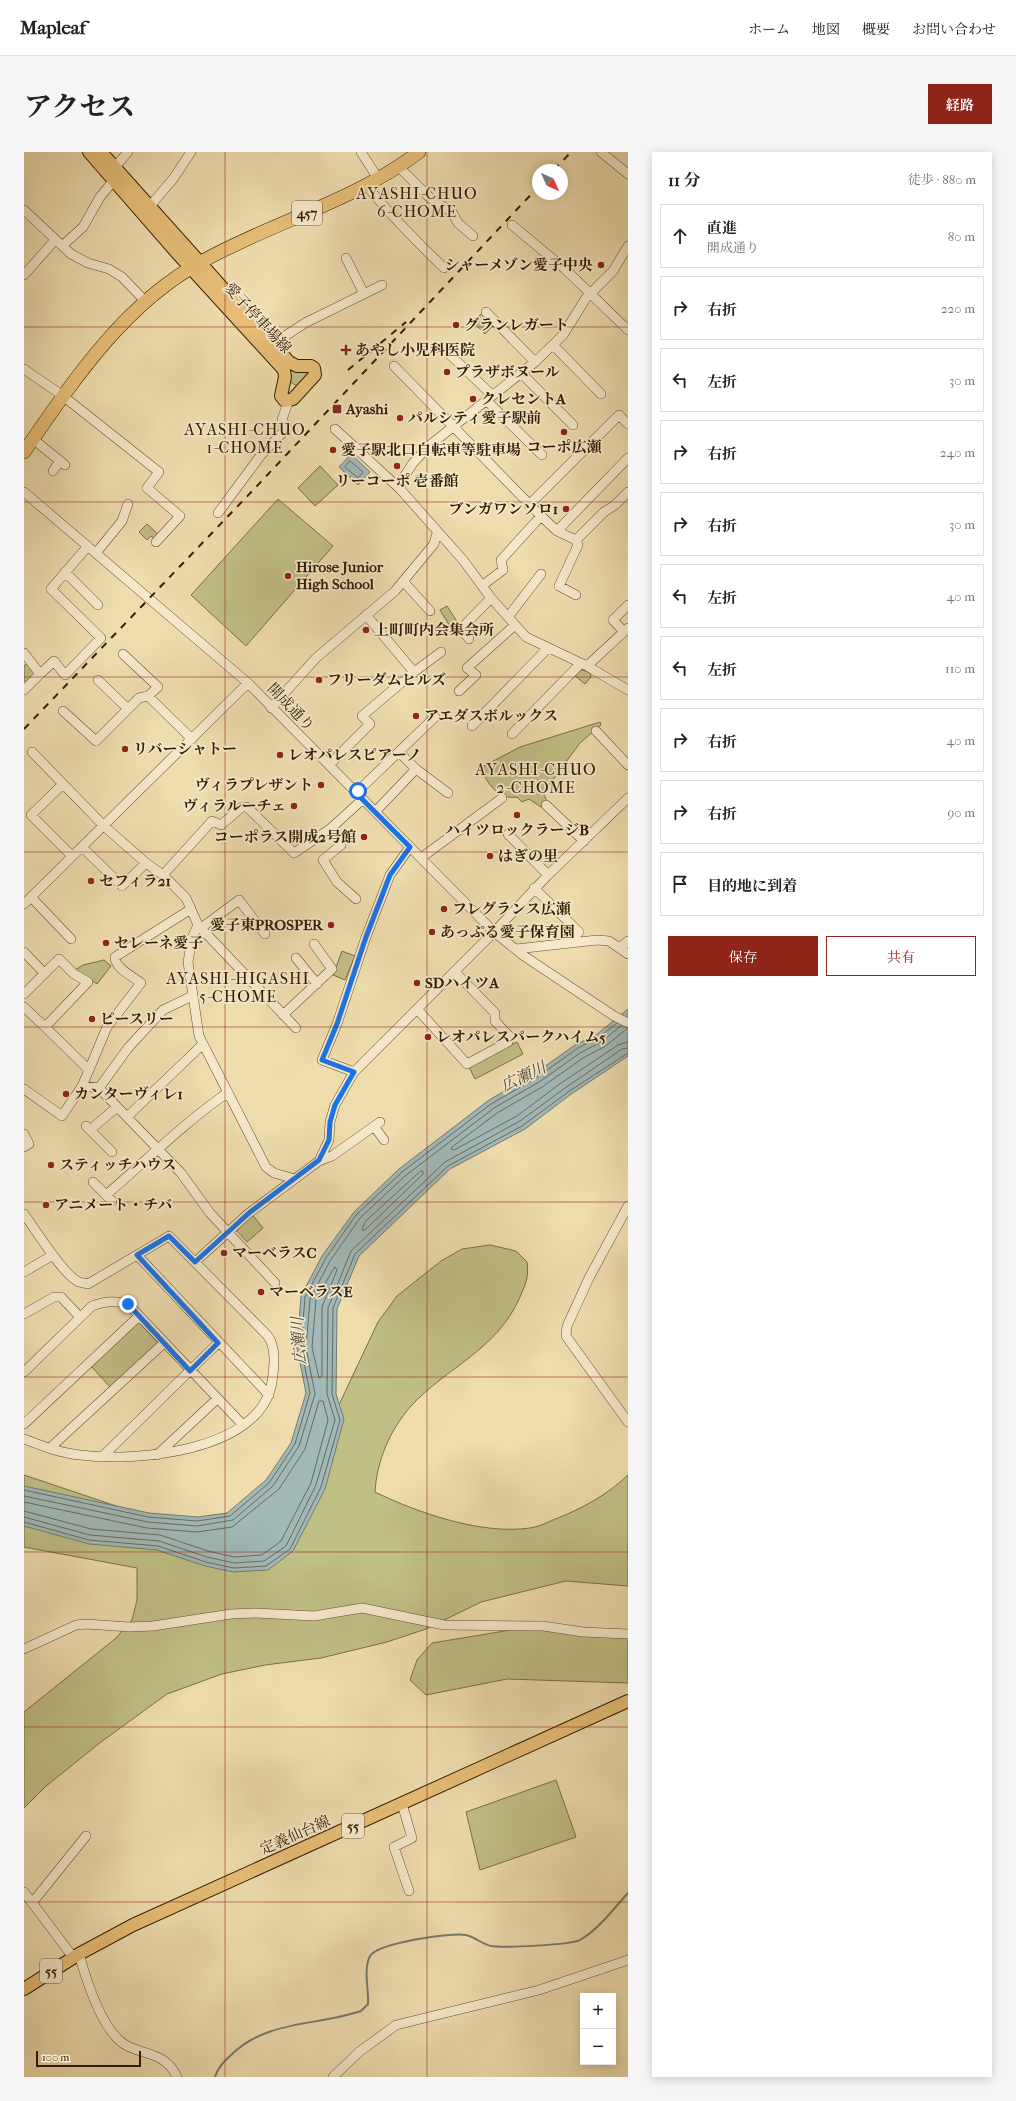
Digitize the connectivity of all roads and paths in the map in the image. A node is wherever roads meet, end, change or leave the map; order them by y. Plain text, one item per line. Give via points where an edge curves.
1 (89, 152) edge
2 (101, 152) edge
3 (128, 152) edge
4 (191, 152) edge
5 (361, 152) edge
6 (419, 152) edge
7 (601, 152) edge
8 (115, 167) junction
9 (399, 167) junction
10 (628, 174) edge
11 (114, 180) junction
12 (379, 180) junction
13 (367, 186) junction
14 (150, 206) junction
15 (24, 210) edge
16 (512, 225) dead end
17 (473, 236) dead end
18 (59, 243) junction
19 (628, 246) edge
20 (346, 258) dead end
21 (195, 265) junction
22 (444, 268) dead end
23 (24, 275) edge
24 (382, 285) dead end
25 (591, 293) junction
26 (364, 294) junction
27 (144, 301) junction
28 (486, 312) dead end
29 (628, 330) edge
30 (273, 344) junction
31 (553, 345) junction
32 (446, 351) dead end
33 (535, 362) junction
34 (394, 366) dead end
35 (24, 369) edge
36 (521, 373) junction
37 (601, 394) dead end
38 (64, 396) junction
39 (489, 398) junction
40 (288, 402) junction
41 (628, 424) edge
42 (573, 425) dead end
43 (452, 426) junction
44 (335, 429) dead end
45 (33, 439) junction
46 (24, 452) edge
47 (542, 455) dead end
48 (628, 458) edge
49 (53, 471) dead end
50 (400, 489) junction
51 (24, 492) edge
52 (628, 492) edge
53 (128, 504) dead end
54 (529, 505) junction
55 (218, 513) dead end
56 (541, 516) junction
57 (556, 531) junction
58 (437, 533) junction
59 (576, 540) junction
60 (156, 542) dead end
61 (88, 546) junction
62 (96, 553) junction
63 (65, 572) junction
64 (541, 574) dead end
65 (403, 581) junction
66 (483, 585) junction
67 (576, 595) dead end
68 (492, 598) junction
69 (98, 605) dead end
70 (628, 605) edge
71 (430, 611) dead end
72 (366, 615) junction
73 (508, 617) junction
74 (515, 625) junction
75 (626, 630) edge
76 (469, 639) dead end
77 (548, 648) junction
78 (441, 652) dead end
79 (24, 653) edge
80 (124, 654) dead end
81 (584, 665) junction
82 (414, 672) junction
83 (40, 674) junction
84 (98, 680) dead end
85 (248, 683) junction
86 (24, 690) edge
87 (628, 690) edge
88 (459, 691) dead end
89 (148, 696) junction
90 (271, 708) junction
91 (128, 709) junction
92 (63, 711) dead end
93 (435, 717) dead end
94 (472, 726) dead end
95 (596, 731) dead end
96 (512, 734) dead end
97 (192, 739) junction
98 (32, 752) dead end
99 (399, 752) junction
100 (329, 765) junction
101 (628, 765) edge
102 (416, 769) junction
103 (63, 784) junction
104 (448, 793) dead end
105 (359, 797) junction
106 (502, 798) dead end
107 (628, 798) edge
108 (546, 805) dead end
109 (375, 812) junction
110 (104, 826) junction
111 (330, 829) junction
112 (508, 834) dead end
113 (584, 841) junction
114 (82, 847) junction
115 (410, 847) junction
116 (72, 856) junction
117 (421, 858) junction
118 (146, 863) junction
119 (163, 875) junction
120 (548, 875) junction
121 (534, 888) junction
122 (31, 897) junction
123 (356, 899) dead end
124 (24, 904) edge
125 (191, 909) junction
126 (200, 926) junction
127 (494, 932) junction
128 (265, 934) dead end
129 (71, 939) dead end
130 (628, 941) edge
131 (570, 942) junction
132 (314, 944) dead end
133 (620, 948) junction
134 (516, 949) junction
135 (24, 952) edge
136 (628, 954) edge
137 (296, 958) dead end
138 (455, 972) junction
139 (44, 973) junction
140 (316, 984) junction
141 (24, 994) edge
142 (192, 996) junction
143 (24, 1007) edge
144 (417, 1009) junction
145 (283, 1015) junction
146 (628, 1023) edge
147 (45, 1027) junction
148 (296, 1028) dead end
149 (203, 1044) junction
150 (89, 1070) junction
151 (354, 1072) junction
152 (82, 1086) junction
153 (99, 1088) junction
154 (24, 1089) edge
155 (227, 1093) junction
156 (117, 1107) junction
157 (127, 1117) junction
158 (24, 1134) edge
159 (384, 1140) dead end
160 (24, 1146) edge
161 (160, 1150) junction
162 (112, 1152) dead end
163 (319, 1160) junction
164 (295, 1179) junction
165 (93, 1182) dead end
166 (628, 1206) edge
167 (24, 1214) edge
168 (228, 1232) junction
169 (53, 1254) junction
170 (137, 1255) junction
171 (195, 1262) junction
172 (24, 1272) edge
173 (275, 1283) dead end
174 (24, 1314) edge
175 (139, 1316) junction
176 (80, 1317) junction
177 (164, 1343) junction
178 (218, 1343) junction
179 (190, 1371) junction
180 (24, 1372) edge
181 (269, 1395) junction
182 (217, 1399) junction
183 (628, 1422) edge
184 (24, 1424) edge
185 (243, 1425) junction
186 (24, 1439) edge
187 (50, 1448) junction
188 (157, 1455) junction
189 (102, 1457) junction
190 (628, 1634) edge
191 (24, 1649) edge
192 (628, 1701) edge
193 (402, 1804) junction
194 (86, 1836) dead end
195 (409, 1891) dead end
196 (24, 1892) edge
197 (32, 1903) junction
198 (76, 1956) junction
199 (628, 1960) edge
200 (24, 1989) edge
201 (177, 2077) edge
202 (333, 2077) edge

1 - 11 main road
2 - 8 main road
3 - 8 street
4 - 14 street
5 - 12 street
6 - 9 highway, 457
7 - 10 street
8 - 14 main road
9 - 12 highway, 457
9 - 17 street via 430,198 452,212 458,223
11 - 18 street via 94,206 83,227
11 - 21 main road
12 - 13 highway, 457
13 - 21 highway, 457
13 - 22 street via 390,215
14 - 21 main road
15 - 18 street
16 - 25 street
18 - 23 street
18 - 27 street via 71,254 122,277
19 - 25 street via 613,271
20 - 26 street
21 - 27 highway, 457
21 - 30 main road, 愛子停車場線
21 - 40 main road, 愛子停車場線 via 284,370 281,396
24 - 26 street
25 - 29 street
25 - 31 street via 570,327
26 - 30 street via 305,322
27 - 38 highway, 457 via 99,348
28 - 33 street
30 - 40 main road, 愛子停車場線 via 292,364 311,366 315,372 313,379
31 - 33 street
31 - 37 street
32 - 39 street
33 - 36 street
34 - 43 street
35 - 38 street
36 - 39 street
36 - 42 street
38 - 45 highway, 457
38 - 60 street via 159,472 147,488 180,516
39 - 43 street
39 - 47 street
40 - 55 street via 282,420 287,428 261,455
41 - 54 street via 619,415
43 - 50 street via 413,463 402,480
43 - 54 street
44 - 50 street
45 - 46 highway, 457
45 - 49 street via 63,463
48 - 57 street
50 - 58 street
51 - 61 street, 開成通り
52 - 59 street
53 - 62 street via 122,521
54 - 56 street
56 - 57 street
56 - 66 street via 501,560 503,570
57 - 59 street
58 - 65 street via 434,544
58 - 66 street
59 - 67 street via 578,545 559,586
61 - 62 street, 開成通り
61 - 63 street
62 - 85 street, 開成通り
63 - 69 street
63 - 83 street via 51,589 101,638 65,675 54,661
64 - 73 street
65 - 71 street
65 - 72 street
66 - 68 street
68 - 73 street
68 - 76 street via 458,629
70 - 75 street via 613,620
72 - 82 street
72 - 90 street via 316,658
73 - 74 street
74 - 77 street via 526,637
74 - 88 street via 468,668 476,675
75 - 81 street
77 - 81 street
77 - 94 street
78 - 82 street
79 - 83 street
80 - 89 street via 158,687
81 - 87 street
81 - 96 street
82 - 100 street via 362,716 370,724
83 - 86 street
84 - 91 street
85 - 90 street, 開成通り
85 - 97 street
89 - 91 street via 139,698
89 - 97 street
90 - 100 street, 開成通り
91 - 92 street via 96,741
93 - 99 street
95 - 101 street
97 - 110 street
98 - 103 street
99 - 102 street
99 - 105 street
100 - 105 street, 開成通り
102 - 104 street
102 - 109 street
103 - 110 street
103 - 116 street via 31,815
105 - 109 street, 開成通り
105 - 111 street
106 - 117 street
107 - 113 street
108 - 113 street
109 - 115 street, 開成通り
110 - 114 street
110 - 118 street
111 - 119 street via 294,853 247,807 242,807 221,825 212,821
111 - 123 street via 341,845 323,860 337,882
112 - 120 street
113 - 120 street
114 - 116 street
114 - 118 street via 122,886
115 - 117 street, 開成通り
115 - 151 street via 390,875 322,1060
116 - 122 street
117 - 127 street, 開成通り
118 - 119 street
119 - 125 street via 186,898
120 - 121 street
121 - 127 street
121 - 131 street via 579,932
122 - 124 street
122 - 129 street
125 - 126 street
125 - 150 street via 115,957 118,966 141,983 107,1027
126 - 128 street via 239,900
126 - 142 street via 192,938 188,962
126 - 145 street
127 - 134 street, 開成通り
127 - 138 street
130 - 133 street
131 - 133 street via 609,941
131 - 134 street
132 - 140 street via 332,969
133 - 136 street
134 - 146 street, 開成通り
135 - 139 street
137 - 140 street
138 - 144 street
138 - 144 street via 495,1013 495,1021 509,1036 508,1042 467,1064
139 - 141 street
139 - 147 street via 58,959 74,974 88,982
140 - 145 street
142 - 149 street via 199,1036
142 - 153 street via 164,1010 128,1048
143 - 147 street
144 - 151 street
145 - 148 street
147 - 150 street
149 - 155 street
149 - 157 street
150 - 152 street
151 - 163 street via 335,1105 330,1122 329,1140
152 - 153 street
152 - 154 street via 62,1116
153 - 156 street
155 - 161 street via 196,1115
155 - 164 street via 266,1167 274,1173
156 - 157 street
156 - 162 street via 88,1128
157 - 161 street
158 - 160 street via 29,1144
159 - 163 street via 377,1124 332,1156
161 - 165 street via 109,1198
161 - 168 street
163 - 164 street
164 - 168 street
166 - 183 street via 589,1278 567,1326 566,1336
167 - 169 street
168 - 171 street
168 - 173 street
169 - 170 street via 78,1282 88,1284
169 - 172 street
170 - 171 street via 169,1236
170 - 178 street
171 - 181 street via 270,1338 274,1364
174 - 176 street via 54,1297 61,1297
175 - 176 street via 128,1304 114,1301 92,1306
175 - 177 street
175 - 184 street
176 - 180 street
177 - 179 street
177 - 187 street
178 - 179 street
178 - 181 street
179 - 182 street
179 - 189 street
181 - 185 street via 258,1412
182 - 185 street
182 - 188 street
185 - 188 street via 204,1444
186 - 187 street
187 - 189 street via 78,1455
188 - 189 street
190 - 191 street via 583,1632 528,1625 444,1625 362,1608 314,1616 231,1614 153,1626 76,1625
192 - 193 main road, 定義仙台線 / 55
193 - 195 street via 412,1838 394,1847
193 - 198 main road, 定義仙台線 / 55 via 133,1926
194 - 197 street
196 - 197 street
197 - 198 street
198 - 200 main road, 定義仙台線 / 55
198 - 201 street via 87,1985 113,2034 124,2044 159,2058 171,2067
199 - 202 street via 532,1992 396,2025 359,2052

